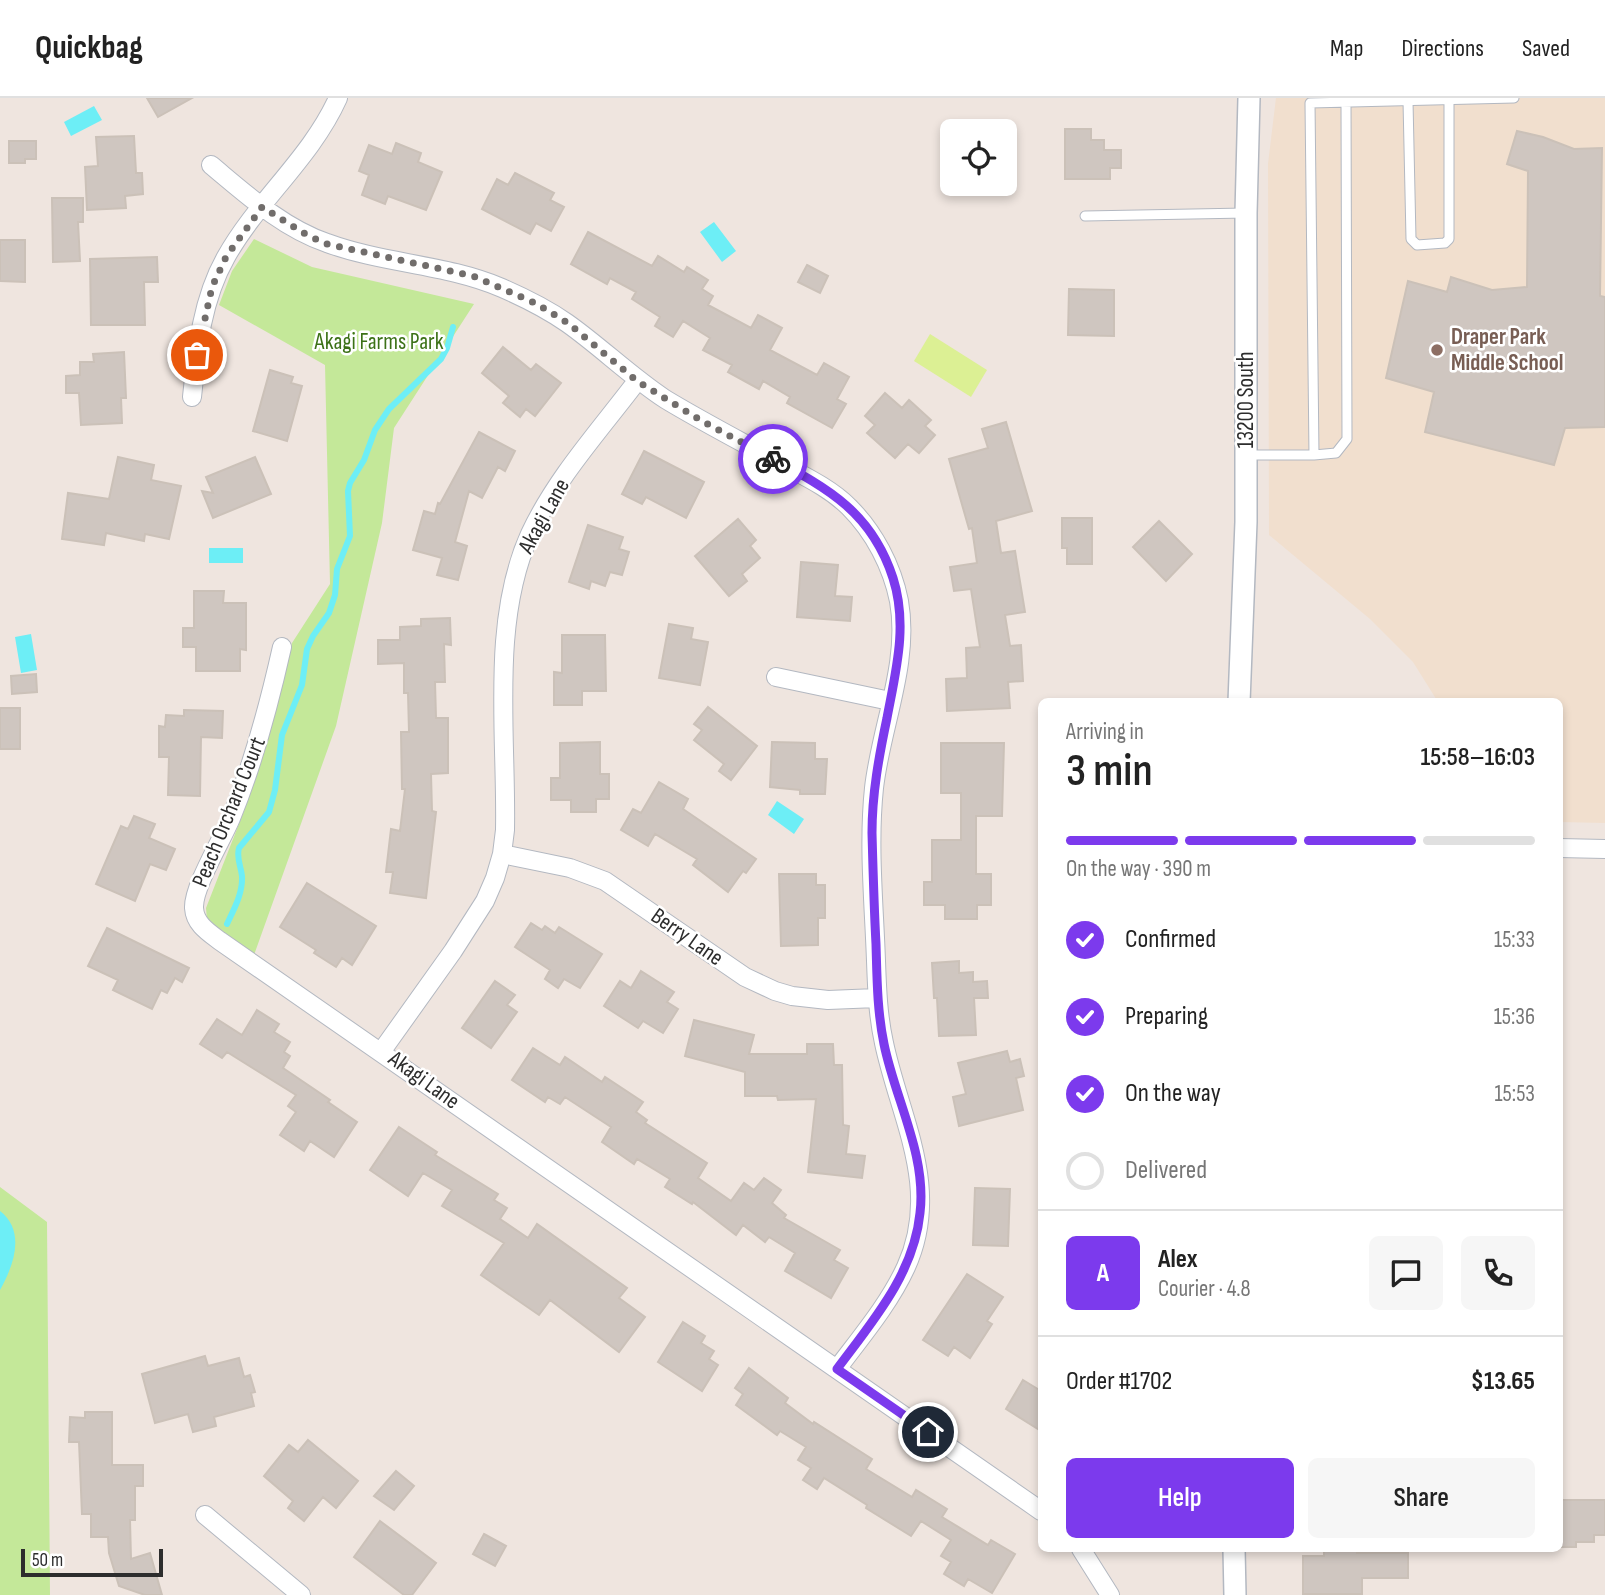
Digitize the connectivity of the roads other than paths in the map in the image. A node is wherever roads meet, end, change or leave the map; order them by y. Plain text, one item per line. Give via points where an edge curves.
1 (338, 98) edge
2 (1249, 98) edge
3 (1514, 98) edge
4 (1449, 100) junction
5 (1408, 101) junction
6 (1346, 103) junction
7 (211, 165) dead end
8 (262, 207) junction
9 (1246, 213) junction
10 (1085, 216) dead end
11 (637, 381) junction
12 (192, 397) dead end
13 (1246, 455) junction
14 (1314, 455) junction
15 (282, 647) dead end
16 (776, 677) dead end
17 (1239, 698) edge
18 (890, 701) junction
19 (1563, 848) edge
20 (1605, 849) edge
21 (502, 854) junction
22 (877, 998) junction
23 (382, 1052) junction
24 (837, 1369) junction
25 (1038, 1509) edge
26 (205, 1515) dead end
27 (1084, 1552) edge
28 (1234, 1552) edge
29 (293, 1592) edge
30 (1110, 1595) edge
31 (1235, 1595) edge

1 - 8 street via 315,141
2 - 9 street, 13200 South
3 - 4 lane
4 - 5 lane
4 - 5 lane via 1449,239 1417,245 1411,239
5 - 6 lane
6 - 14 lane via 1347,439 1336,453
6 - 14 lane via 1310,103
7 - 8 street
8 - 11 street via 327,244 473,276 535,303 568,323
8 - 12 street via 226,257 212,287
9 - 10 lane
9 - 13 street, 13200 South
11 - 18 street via 822,486 860,519 883,555 898,598 901,646
11 - 21 street, Akagi Lane via 545,504 517,567 505,637
13 - 14 lane
13 - 17 street, 13200 South
15 - 23 street, Peach Orchard Court via 254,757 194,908 199,924 213,936
16 - 18 street
18 - 22 street via 873,808
19 - 20 street
21 - 22 street, Berry Lane via 570,868 605,881 745,977 775,991 828,1000
21 - 23 street, Akagi Lane via 472,922
22 - 24 street via 884,1045 917,1160 920,1213 908,1264 895,1289
23 - 24 street, Akagi Lane
24 - 25 street, Akagi Lane
26 - 29 street
27 - 30 street
28 - 31 street

